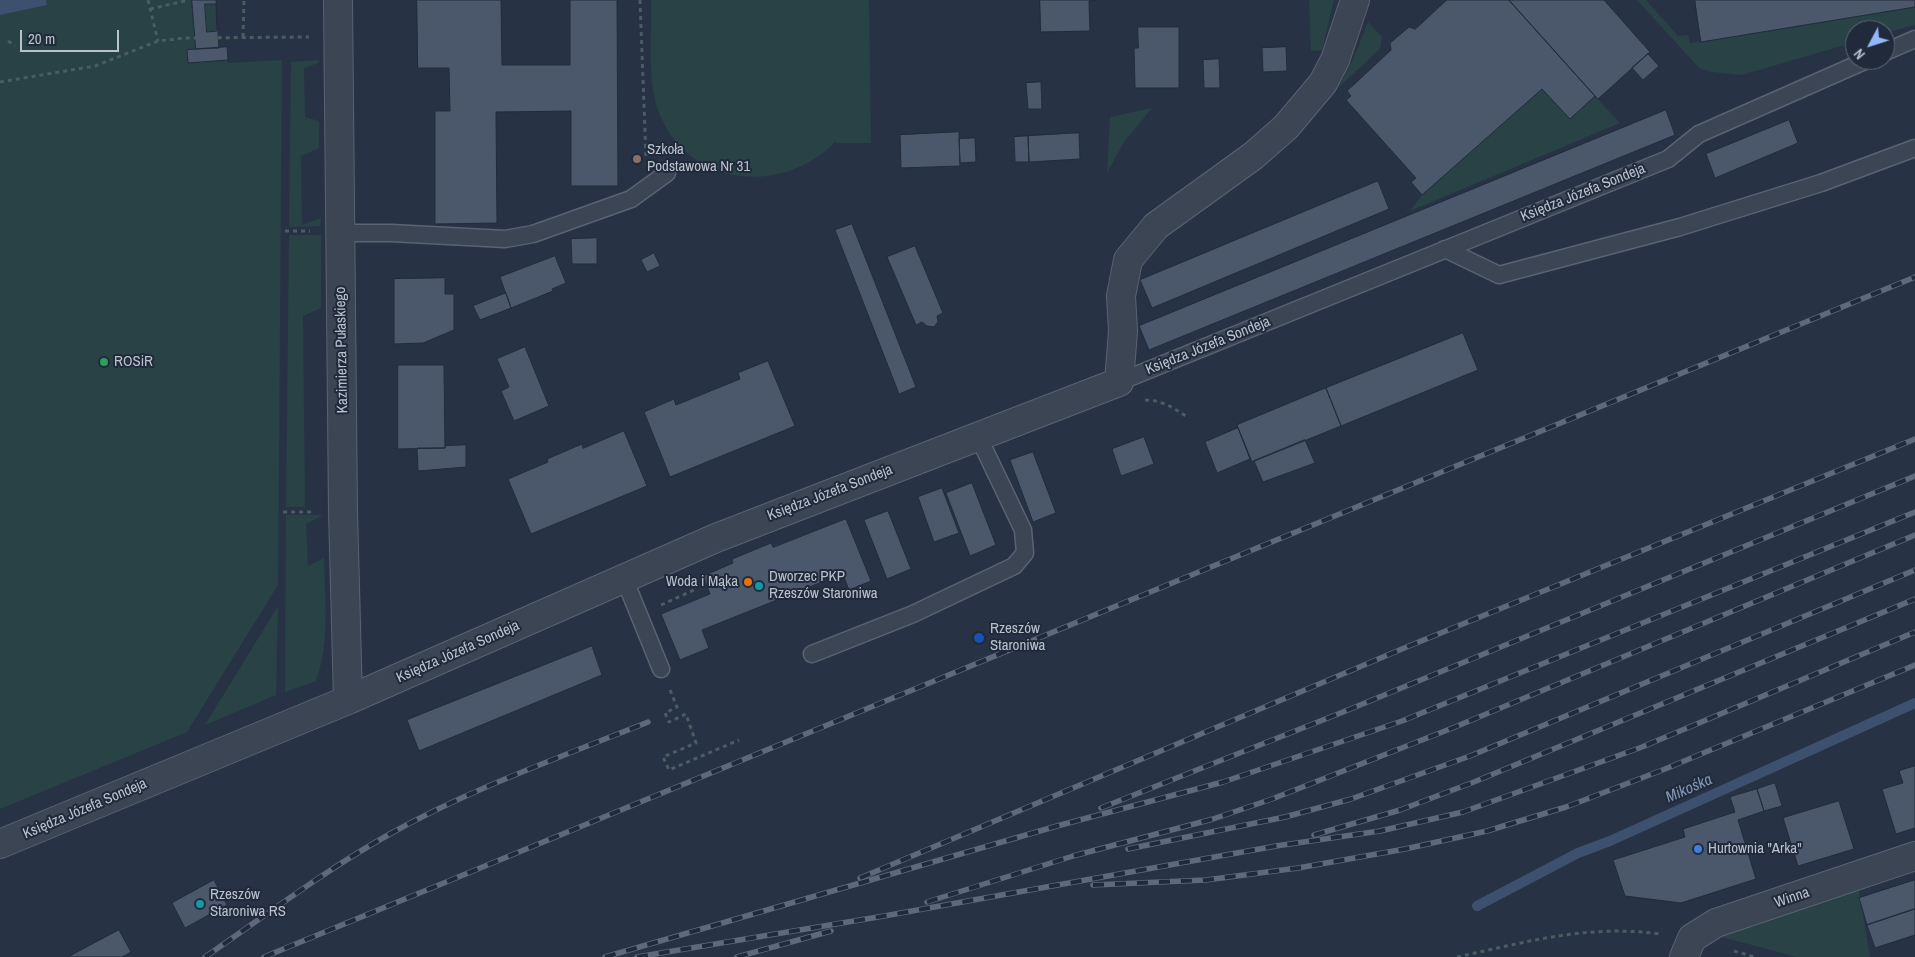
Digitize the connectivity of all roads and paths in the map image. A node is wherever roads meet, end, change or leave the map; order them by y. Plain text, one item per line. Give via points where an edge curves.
1 (148, 0) edge
2 (189, 0) edge
3 (244, 0) edge
4 (338, 0) edge
5 (640, 0) edge
6 (1355, 0) edge
7 (150, 9) junction
8 (242, 37) junction
9 (317, 37) dead end
10 (1915, 39) edge
11 (8, 41) dead end
12 (158, 41) junction
13 (15, 46) dead end
14 (1895, 48) edge
15 (1845, 70) edge
16 (0, 82) edge
17 (1915, 148) edge
18 (667, 173) dead end
19 (647, 187) junction
20 (311, 230) dead end
21 (285, 231) dead end
22 (341, 233) junction
23 (1445, 250) junction
24 (1119, 382) junction
25 (978, 436) junction
26 (283, 512) dead end
27 (315, 512) dead end
28 (624, 578) junction
29 (812, 654) dead end
30 (661, 669) joint
31 (348, 700) junction
32 (740, 740) dead end
33 (0, 844) edge
34 (1915, 856) edge
35 (1688, 948) edge
36 (1457, 957) edge
37 (1755, 957) edge

1 - 7 path
2 - 7 path
3 - 8 path
4 - 22 street, Kazimierza Pułaskiego
5 - 19 path
6 - 24 street via 1335,60 1323,83 1286,127 1253,156 1156,226 1128,260 1121,296 1123,332
7 - 12 path
8 - 9 path
8 - 12 path
10 - 14 lane
11 - 13 path
12 - 16 path via 95,66
15 - 23 lane, Księdza Józefa Sondeja via 1699,134 1668,159
17 - 23 lane via 1822,184 1680,227 1499,275
18 - 19 lane
19 - 22 lane via 631,199 533,234 505,239
20 - 21 path
22 - 31 street, Kazimierza Pułaskiego
23 - 24 lane, Księdza Józefa Sondeja
24 - 25 street, Księdza Józefa Sondeja
25 - 28 street, Księdza Józefa Sondeja via 716,538
25 - 29 lane via 1023,530 1025,554 1014,566 913,614
26 - 27 path
28 - 30 lane
28 - 31 street, Księdza Józefa Sondeja
30 - 32 path via 678,707 665,713 669,722 686,714 696,743 664,757 669,770
31 - 33 street, Księdza Józefa Sondeja
34 - 35 street, Winna via 1716,924
35 - 36 path via 1614,930 1560,934
35 - 37 path

